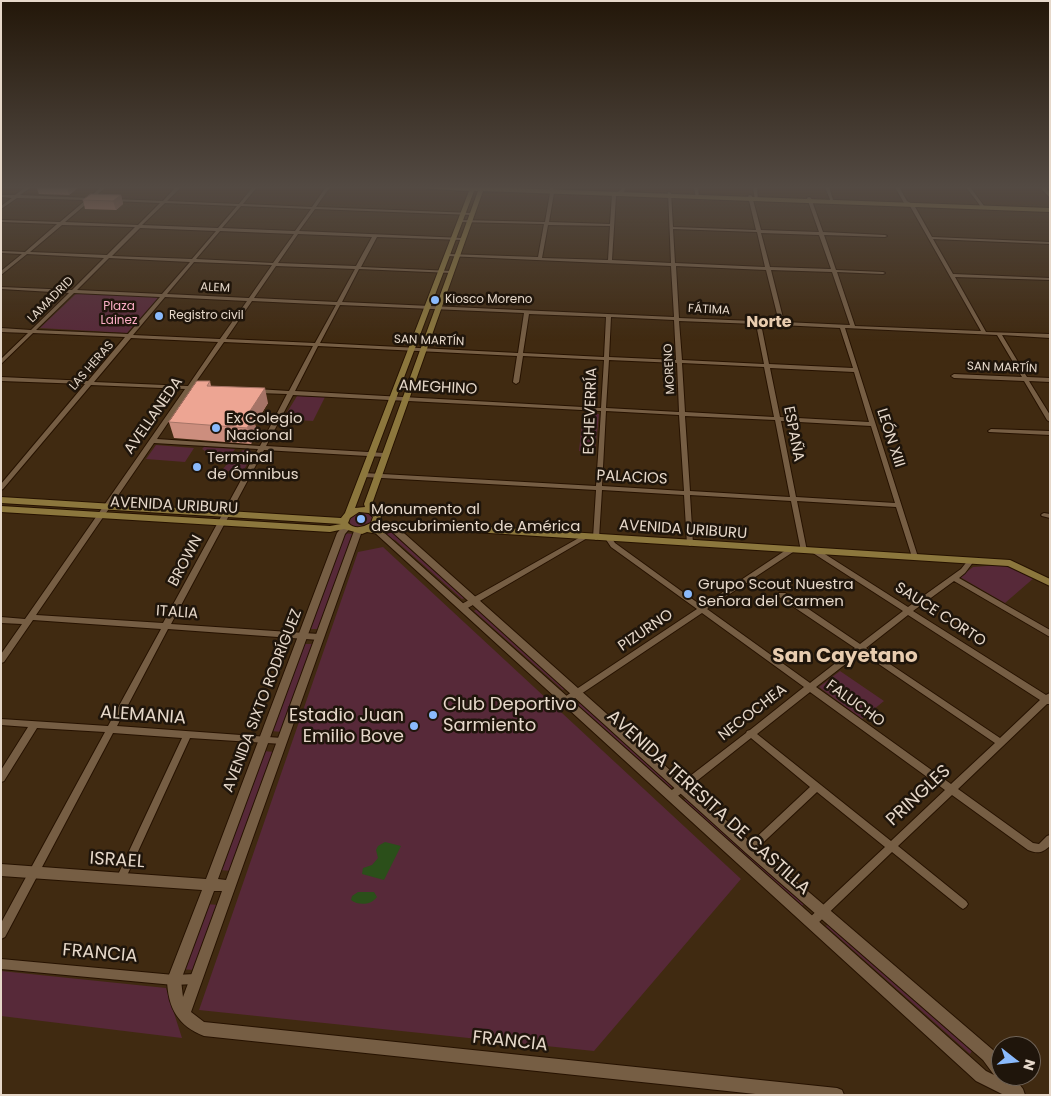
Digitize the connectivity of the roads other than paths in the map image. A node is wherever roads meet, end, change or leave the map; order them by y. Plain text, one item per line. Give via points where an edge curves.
1 (44, 238) edge
2 (127, 238) edge
3 (212, 238) edge
4 (294, 238) edge
5 (374, 238) edge
6 (432, 238) edge
7 (544, 238) edge
8 (611, 238) edge
9 (673, 238) edge
10 (761, 238) edge
11 (823, 238) edge
12 (930, 238) edge
13 (934, 238) edge
14 (454, 239) junction
15 (463, 239) joint
16 (1050, 243) edge
17 (1, 252) edge
18 (26, 253) junction
19 (447, 255) junction
20 (458, 256) junction
21 (108, 257) junction
22 (540, 259) junction
23 (192, 261) junction
24 (610, 262) junction
25 (276, 264) junction
26 (674, 264) junction
27 (359, 268) junction
28 (768, 268) junction
29 (834, 271) junction
30 (441, 272) junction
31 (452, 272) junction
32 (884, 273) dead end
33 (1, 274) edge
34 (951, 275) junction
35 (1050, 279) edge
36 (1, 288) edge
37 (74, 291) junction
38 (164, 295) junction
39 (250, 300) junction
40 (340, 304) junction
41 (427, 308) junction
42 (439, 308) junction
43 (527, 312) junction
44 (609, 316) junction
45 (678, 319) junction
46 (758, 323) junction
47 (782, 324) junction
48 (842, 326) junction
49 (853, 327) junction
50 (1, 330) edge
51 (34, 331) junction
52 (984, 333) junction
53 (999, 334) junction
54 (1050, 336) edge
55 (131, 337) junction
56 (222, 341) junction
57 (317, 346) junction
58 (411, 351) junction
59 (424, 351) junction
60 (520, 355) junction
61 (606, 359) junction
62 (1, 362) edge
63 (679, 362) junction
64 (768, 366) junction
65 (856, 370) junction
66 (954, 376) dead end
67 (1, 379) edge
68 (1026, 379) junction
69 (1050, 380) edge
70 (516, 382) dead end
71 (90, 383) junction
72 (190, 387) junction
73 (208, 388) edge
74 (246, 390) edge
75 (292, 392) junction
76 (393, 398) junction
77 (406, 399) junction
78 (604, 410) junction
79 (683, 414) junction
80 (778, 419) junction
81 (1050, 420) edge
82 (873, 424) junction
83 (991, 431) dead end
84 (1050, 433) edge
85 (152, 441) junction
86 (263, 448) junction
87 (371, 454) junction
88 (385, 455) junction
89 (364, 475) junction
90 (378, 476) junction
91 (1, 488) edge
92 (600, 488) junction
93 (687, 494) junction
94 (794, 499) junction
95 (1, 500) edge
96 (899, 505) junction
97 (107, 506) junction
98 (1, 510) edge
99 (374, 512) junction
100 (226, 514) junction
101 (100, 515) junction
102 (346, 522) junction
103 (222, 523) junction
104 (393, 528) junction
105 (368, 530) junction
106 (591, 538) junction
107 (608, 538) junction
108 (690, 544) junction
109 (791, 550) junction
110 (804, 551) junction
111 (815, 551) junction
112 (915, 558) junction
113 (971, 561) junction
114 (954, 578) junction
115 (1050, 583) edge
116 (782, 595) dead end
117 (474, 601) junction
118 (463, 607) junction
119 (703, 609) junction
120 (908, 610) junction
121 (30, 619) junction
122 (1, 620) edge
123 (166, 626) junction
124 (1050, 634) edge
125 (304, 636) junction
126 (319, 636) junction
127 (862, 648) junction
128 (1, 660) edge
129 (809, 688) junction
130 (577, 693) junction
131 (1049, 699) edge
132 (566, 700) junction
133 (1, 722) edge
134 (34, 725) junction
135 (110, 731) junction
136 (750, 733) junction
137 (187, 736) junction
138 (264, 740) junction
139 (282, 741) junction
140 (1000, 742) junction
141 (1, 778) edge
142 (682, 785) junction
143 (816, 787) junction
144 (950, 790) junction
145 (671, 796) junction
146 (1050, 839) edge
147 (890, 846) junction
148 (750, 848) junction
149 (1, 870) edge
150 (34, 873) junction
151 (121, 879) junction
152 (209, 886) junction
153 (230, 886) junction
154 (963, 904) dead end
155 (822, 911) junction
156 (812, 922) junction
157 (1, 934) edge
158 (1, 964) edge
159 (195, 979) junction
160 (174, 980) junction
161 (183, 1015) junction
162 (991, 1059) edge
163 (837, 1095) edge
164 (1019, 1095) edge

1 - 18 street
2 - 21 street, LAMADRID
3 - 23 street, LAS HERAS
4 - 25 street, AVELLANEDA
5 - 27 street, BROWN
6 - 14 street
7 - 22 street
8 - 24 street
9 - 26 street, MORENO
10 - 28 street
11 - 29 street
12 - 34 street
13 - 16 street
14 - 15 street
14 - 19 main road, AVENIDA SIXTO RODRÍGUEZ
15 - 20 main road
17 - 18 street
18 - 21 street
18 - 33 street
19 - 20 street
19 - 30 main road, AVENIDA SIXTO RODRÍGUEZ
20 - 22 street
20 - 31 main road
21 - 23 street
21 - 37 street, LAMADRID
22 - 24 street
23 - 25 street
23 - 38 street, LAS HERAS
24 - 26 street
25 - 27 street
25 - 39 street, AVELLANEDA
26 - 28 street
26 - 45 street, MORENO
27 - 30 street
27 - 40 street, BROWN
28 - 29 street
28 - 47 street
29 - 32 street
29 - 49 street
30 - 31 street
30 - 41 main road, AVENIDA SIXTO RODRÍGUEZ
31 - 42 main road
34 - 35 street
34 - 52 street
36 - 37 street, ALEM
37 - 38 street, ALEM
37 - 51 street, LAMADRID
38 - 39 street, ALEM
38 - 55 street, LAS HERAS
39 - 40 street, ALEM
39 - 56 street, AVELLANEDA
40 - 41 street, ALEM
40 - 57 street, BROWN
41 - 42 street, FÁTIMA
41 - 58 main road, AVENIDA SIXTO RODRÍGUEZ
42 - 43 street, FÁTIMA
42 - 59 main road
43 - 44 street, FÁTIMA
43 - 60 street
44 - 45 street, FÁTIMA
44 - 61 street, ECHEVERRÍA
45 - 46 street, FÁTIMA
45 - 63 street, MORENO
46 - 47 street, FÁTIMA
46 - 64 street, ESPAÑA
47 - 48 street, FÁTIMA
48 - 49 street, FÁTIMA
48 - 65 street, LEÓN XIII
49 - 52 street, FÁTIMA
50 - 51 street, SAN MARTÍN
51 - 55 street, SAN MARTÍN
51 - 62 street, LAMADRID
52 - 53 street, FÁTIMA
53 - 54 street, FÁTIMA
53 - 68 street
55 - 56 street, SAN MARTÍN
55 - 71 street, LAS HERAS
56 - 57 street, SAN MARTÍN
56 - 72 street, AVELLANEDA
57 - 58 street, SAN MARTÍN
57 - 75 street, BROWN
58 - 59 street, SAN MARTÍN
58 - 76 main road, AVENIDA SIXTO RODRÍGUEZ
59 - 60 street, SAN MARTÍN
59 - 77 main road
60 - 61 street, SAN MARTÍN
60 - 70 street
61 - 63 street, SAN MARTÍN
61 - 78 street, ECHEVERRÍA
63 - 64 street, SAN MARTÍN
63 - 79 street, MORENO
64 - 65 street, SAN MARTÍN
64 - 80 street, ESPAÑA
65 - 82 street, LEÓN XIII
66 - 68 street, SAN MARTÍN
67 - 71 street
68 - 69 street, SAN MARTÍN
68 - 81 street
71 - 72 street
71 - 91 street, LAS HERAS
72 - 73 street
72 - 85 street, AVELLANEDA
74 - 75 street, AMEGHINO
75 - 76 street, AMEGHINO
75 - 86 street, BROWN
76 - 77 street, AMEGHINO
76 - 87 main road, AVENIDA SIXTO RODRÍGUEZ
77 - 78 street, AMEGHINO
77 - 88 main road
78 - 79 street, AMEGHINO
78 - 92 street, ECHEVERRÍA
79 - 80 street, AMEGHINO
79 - 93 street, MORENO
80 - 82 street, AMEGHINO
80 - 94 street, ESPAÑA
82 - 96 street, LEÓN XIII
83 - 84 street
85 - 86 street
85 - 97 street, AVELLANEDA
86 - 87 street
86 - 100 street, BROWN
87 - 88 street
87 - 89 main road, AVENIDA SIXTO RODRÍGUEZ
88 - 90 main road
89 - 90 street, PALACIOS
89 - 102 main road, AVENIDA SIXTO RODRÍGUEZ
90 - 92 street, PALACIOS
90 - 99 main road via 368,504
92 - 93 street, PALACIOS
92 - 106 street, ECHEVERRÍA
93 - 94 street, PALACIOS
93 - 108 street, MORENO
94 - 96 street, PALACIOS
94 - 110 street, ESPAÑA
95 - 97 main road, AVENIDA URIBURU
96 - 112 street, LEÓN XIII
97 - 100 main road, AVENIDA URIBURU
97 - 101 street, AVELLANEDA
98 - 101 main road, AVENIDA URIBURU
99 - 102 main road via 358,510
99 - 104 main road, AVENIDA TERESITA DE CASTILLA
99 - 105 main road via 377,522
100 - 102 main road, AVENIDA URIBURU
100 - 103 street, BROWN
101 - 103 main road, AVENIDA URIBURU
101 - 121 street, AVELLANEDA
102 - 103 main road, AVENIDA URIBURU via 330,529
102 - 105 main road
102 - 125 street, AVENIDA SIXTO RODRÍGUEZ
103 - 123 street, BROWN
104 - 105 main road
104 - 106 main road, AVENIDA URIBURU via 411,525
104 - 117 street, AVENIDA TERESITA DE CASTILLA
105 - 118 street, AVENIDA TERESITA DE CASTILLA
105 - 126 street, AVENIDA SIXTO RODRÍGUEZ
106 - 107 main road, AVENIDA URIBURU
106 - 117 street
107 - 108 main road, AVENIDA URIBURU
107 - 119 street, FALUCHO via 613,545
108 - 109 main road, AVENIDA URIBURU
109 - 110 main road, AVENIDA URIBURU
109 - 119 street, PIZURNO
110 - 111 main road, AVENIDA URIBURU
111 - 112 main road, AVENIDA URIBURU
111 - 120 street, SAUCE CORTO
112 - 113 main road, AVENIDA URIBURU
113 - 114 street, NECOCHEA
113 - 115 main road, AVENIDA URIBURU via 1010,563
114 - 120 street, NECOCHEA
114 - 124 street
116 - 127 street
117 - 118 street
117 - 130 street, AVENIDA TERESITA DE CASTILLA
118 - 132 street, AVENIDA TERESITA DE CASTILLA
119 - 129 street, FALUCHO
119 - 130 street, PIZURNO
120 - 127 street, NECOCHEA
120 - 131 street, SAUCE CORTO
121 - 122 street, ITALIA
121 - 123 street, ITALIA
121 - 128 street, AVELLANEDA
123 - 125 street, ITALIA
123 - 135 street, BROWN
125 - 126 street, ITALIA
125 - 138 street, AVENIDA SIXTO RODRÍGUEZ
126 - 139 street, AVENIDA SIXTO RODRÍGUEZ
127 - 129 street, NECOCHEA
127 - 140 street
129 - 136 street, NECOCHEA
129 - 144 street, FALUCHO
130 - 132 street, PIZURNO
130 - 142 street, AVENIDA TERESITA DE CASTILLA
131 - 140 street, PRINGLES
132 - 145 street, AVENIDA TERESITA DE CASTILLA
133 - 134 street, ALEMANIA
134 - 135 street, ALEMANIA
134 - 141 street
135 - 137 street, ALEMANIA
135 - 150 street, BROWN
136 - 142 street, NECOCHEA
136 - 143 street
137 - 138 street, ALEMANIA
137 - 151 street
138 - 139 street, ALEMANIA
138 - 152 street, AVENIDA SIXTO RODRÍGUEZ
139 - 153 street, AVENIDA SIXTO RODRÍGUEZ
140 - 144 street, PRINGLES
142 - 145 street, NECOCHEA
142 - 148 street, AVENIDA TERESITA DE CASTILLA
143 - 147 street
143 - 148 street
144 - 146 street, FALUCHO via 1036,850
144 - 147 street, PRINGLES
145 - 156 street, AVENIDA TERESITA DE CASTILLA
147 - 154 street
147 - 155 street, PRINGLES
148 - 155 street, AVENIDA TERESITA DE CASTILLA
149 - 150 street, ISRAEL
150 - 151 street, ISRAEL
150 - 157 street, BROWN
151 - 152 street, ISRAEL
152 - 153 street, ISRAEL
152 - 160 street, AVENIDA SIXTO RODRÍGUEZ
153 - 159 street, AVENIDA SIXTO RODRÍGUEZ
155 - 156 street, PRINGLES
155 - 162 street, AVENIDA TERESITA DE CASTILLA
156 - 164 street, AVENIDA TERESITA DE CASTILLA via 981,1076
158 - 160 street, FRANCIA
159 - 160 street, FRANCIA
159 - 161 street, AVENIDA SIXTO RODRÍGUEZ
160 - 161 street via 173,989
161 - 163 street, FRANCIA via 193,1026 204,1028

